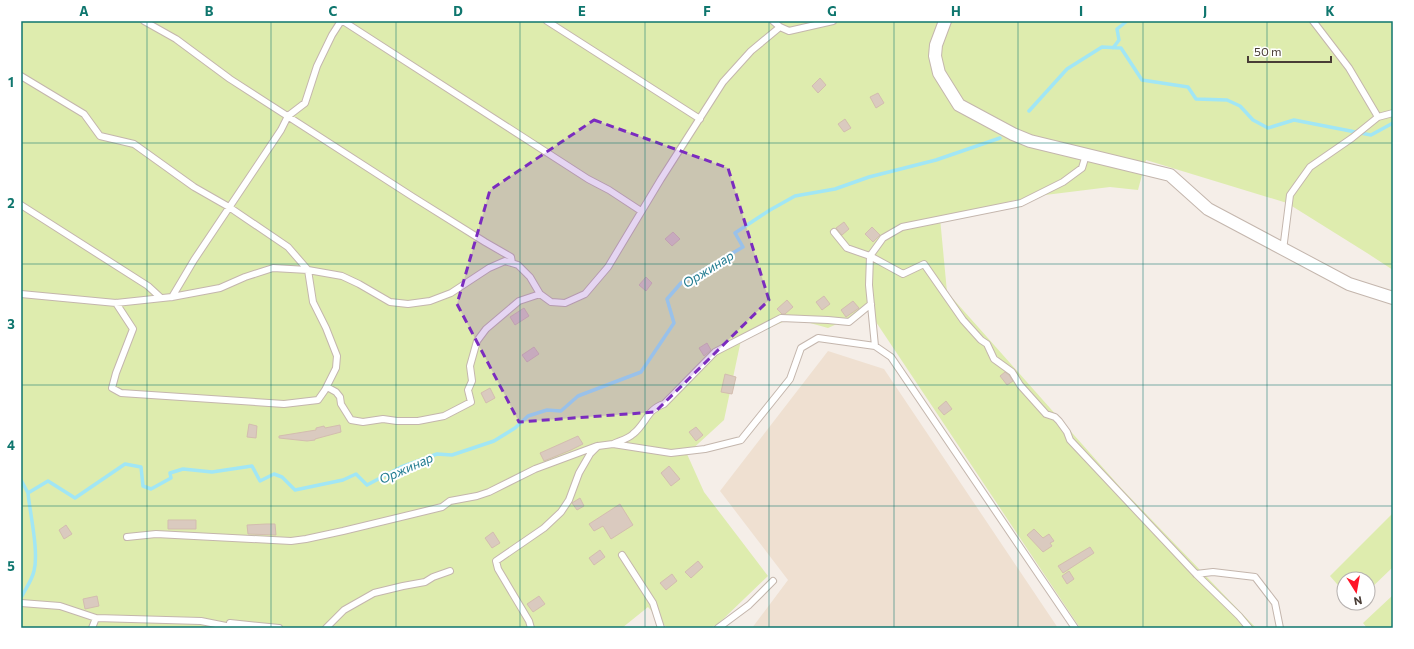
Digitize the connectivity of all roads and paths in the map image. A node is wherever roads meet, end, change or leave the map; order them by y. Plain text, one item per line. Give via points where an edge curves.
1 (144, 21) edge
2 (342, 21) edge
3 (547, 21) edge
4 (773, 21) edge
5 (833, 21) edge
6 (945, 21) edge
7 (1313, 21) edge
8 (780, 28) junction
9 (21, 76) edge
10 (1393, 114) edge
11 (288, 116) junction
12 (1378, 117) junction
13 (700, 119) junction
14 (1086, 155) junction
15 (21, 205) edge
16 (229, 207) junction
17 (641, 211) junction
18 (834, 232) dead end
19 (1283, 250) junction
20 (870, 256) junction
21 (512, 263) junction
22 (308, 270) junction
23 (540, 294) junction
24 (22, 295) edge
25 (172, 297) junction
26 (161, 298) junction
27 (1393, 298) edge
28 (116, 303) junction
29 (871, 304) junction
30 (875, 346) junction
31 (327, 387) junction
32 (613, 444) junction
33 (598, 446) junction
34 (127, 537) dead end
35 (622, 555) dead end
36 (450, 571) dead end
37 (1196, 574) junction
38 (774, 581) dead end
39 (21, 603) edge
40 (96, 618) junction
41 (201, 621) junction
42 (92, 628) edge
43 (236, 628) edge
44 (279, 628) edge
45 (326, 628) edge
46 (530, 628) edge
47 (661, 628) edge
48 (718, 628) edge
49 (1075, 628) edge
50 (1249, 628) edge
51 (1280, 628) edge

1 - 11 lane via 176,39 230,79
2 - 11 lane via 317,66 304,103
2 - 17 lane
3 - 13 lane
4 - 8 lane
5 - 8 lane via 789,31
6 - 14 street via 936,45 935,56 939,73 959,105 1030,141
7 - 12 lane via 1349,68
8 - 13 lane via 751,51 723,82
9 - 16 lane via 84,114 100,136 134,144 194,187
10 - 12 lane
11 - 16 lane
11 - 21 lane via 511,257
12 - 19 lane via 1310,167 1290,194
13 - 17 lane
14 - 19 street via 1170,175 1208,209
14 - 20 lane via 1082,168 1063,182 1021,204 902,227 883,238
15 - 26 lane via 148,286
16 - 22 lane via 288,247
16 - 25 lane
17 - 23 lane via 608,267 585,294 565,303 551,302
18 - 20 lane via 847,248
19 - 27 street via 1349,284
20 - 29 lane
20 - 37 lane via 903,274 924,264 963,320 986,344 994,359 1012,372 1046,414 1055,417 1064,427 1070,440
21 - 22 lane via 505,261 489,268 450,293 430,301 408,304 390,302 342,276
21 - 23 lane via 518,265 530,277
22 - 25 lane via 273,268 220,288
22 - 31 lane via 313,302 337,356 336,368
23 - 31 lane via 520,302 486,329 477,341 470,366 472,381 468,390 471,402 444,416 418,420 351,420 341,404 340,397
24 - 28 lane
25 - 26 lane
26 - 28 lane
28 - 31 lane via 132,329 112,388 121,393 284,404 318,400
29 - 30 lane
29 - 32 lane via 849,322 781,318 715,352 664,404 656,406 633,435
30 - 32 lane via 818,338 800,348 790,379 740,440 705,449 671,453
30 - 49 lane via 891,357
32 - 33 lane
33 - 34 lane via 536,469 477,496 450,501 442,507 394,520 306,539 291,541 156,534
33 - 46 lane via 590,454 561,512 544,528 496,561 498,570 529,621
35 - 47 lane via 654,603
36 - 45 lane via 425,582 374,593 344,610
37 - 50 lane
37 - 51 lane via 1213,572 1255,578 1275,603
38 - 48 lane via 749,605
39 - 40 lane via 60,606
40 - 41 lane
40 - 42 lane
41 - 43 lane
41 - 44 lane

